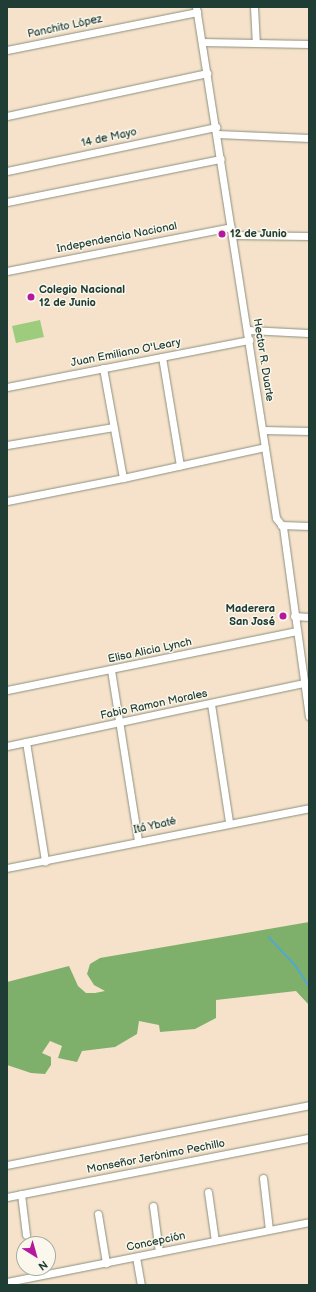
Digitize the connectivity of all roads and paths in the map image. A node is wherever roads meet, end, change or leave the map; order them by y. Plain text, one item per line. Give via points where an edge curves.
1 (254, 7) edge
2 (197, 9) edge
3 (202, 42) junction
4 (256, 42) junction
5 (309, 44) edge
6 (7, 50) edge
7 (207, 73) junction
8 (7, 116) edge
9 (217, 131) junction
10 (309, 138) edge
11 (221, 159) junction
12 (7, 170) edge
13 (7, 202) edge
14 (232, 227) junction
15 (233, 236) junction
16 (309, 236) edge
17 (7, 271) edge
18 (247, 330) junction
19 (309, 333) edge
20 (249, 340) junction
21 (162, 357) junction
22 (103, 368) junction
23 (7, 387) edge
24 (113, 427) junction
25 (263, 430) junction
26 (309, 431) edge
27 (7, 445) edge
28 (265, 447) junction
29 (180, 466) junction
30 (123, 478) junction
31 (7, 502) edge
32 (281, 525) junction
33 (309, 526) edge
34 (294, 616) junction
35 (309, 616) edge
36 (297, 631) junction
37 (111, 670) junction
38 (304, 683) junction
39 (7, 690) edge
40 (211, 704) junction
41 (309, 715) edge
42 (119, 724) junction
43 (26, 742) junction
44 (7, 746) edge
45 (309, 808) edge
46 (229, 822) junction
47 (138, 840) junction
48 (45, 861) junction
49 (7, 868) edge
50 (309, 1105) edge
51 (309, 1138) edge
52 (7, 1165) edge
53 (263, 1178) dead end
54 (208, 1192) dead end
55 (21, 1194) junction
56 (7, 1197) edge
57 (153, 1206) dead end
58 (98, 1214) dead end
59 (309, 1222) edge
60 (270, 1230) junction
61 (26, 1235) dead end
62 (215, 1241) junction
63 (160, 1252) junction
64 (136, 1257) junction
65 (106, 1264) junction
66 (56, 1272) edge
67 (35, 1276) edge
68 (7, 1282) edge
69 (141, 1285) edge

1 - 4 street
2 - 3 street, Hector R. Duarte
2 - 6 street, Panchito López
3 - 4 street
3 - 7 street, Hector R. Duarte
4 - 5 street
7 - 8 street
7 - 9 street, Hector R. Duarte
9 - 10 street, 14 de Mayo
9 - 11 street, Hector R. Duarte
9 - 12 street, 14 de Mayo
11 - 13 street
11 - 14 street, Hector R. Duarte
14 - 15 street, Hector R. Duarte
14 - 17 street, Independencia Nacional
15 - 16 street
15 - 18 street, Hector R. Duarte
18 - 19 street
18 - 20 street, Hector R. Duarte
20 - 21 street, Juan Emiliano O'Leary
20 - 25 street, Hector R. Duarte
21 - 22 street, Juan Emiliano O'Leary
21 - 29 street
22 - 23 street, Juan Emiliano O'Leary
22 - 24 street
24 - 27 street
24 - 30 street
25 - 26 street
25 - 28 street, Hector R. Duarte
28 - 29 street
28 - 32 street, Hector R. Duarte via 276,518
29 - 30 street
30 - 31 street
32 - 33 street
32 - 34 street, Hector R. Duarte
34 - 35 street
34 - 36 street, Hector R. Duarte
36 - 37 street, Elisa Alicia Lynch
36 - 38 street, Hector R. Duarte
37 - 39 street, Elisa Alicia Lynch
37 - 42 street
38 - 40 street, Fabio Ramon Morales
38 - 41 street, Hector R. Duarte
40 - 42 street, Fabio Ramon Morales
40 - 46 street
42 - 43 street, Fabio Ramon Morales
42 - 47 street
43 - 44 street, Fabio Ramon Morales
43 - 48 street
45 - 46 street, Itá Ybaté
46 - 47 street, Itá Ybaté
47 - 48 street, Itá Ybaté
48 - 49 street, Itá Ybaté
50 - 52 street
51 - 55 street, Monseñor Jerónimo Pechillo
53 - 60 street
54 - 62 street
55 - 56 street, Monseñor Jerónimo Pechillo
55 - 61 street
57 - 63 street
58 - 65 street
59 - 60 street, Concepción
60 - 62 street, Concepción
62 - 63 street, Concepción
63 - 64 street, Concepción
64 - 65 street, Concepción
64 - 69 street
65 - 66 street, Concepción
67 - 68 street, Concepción

